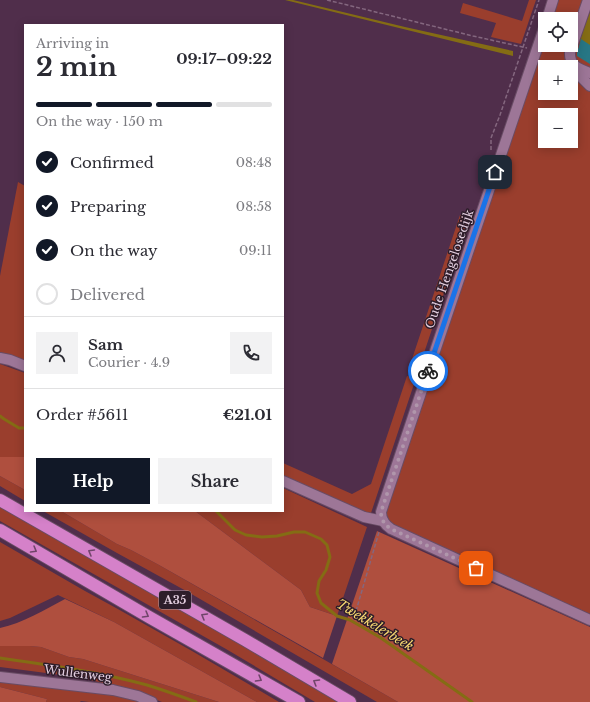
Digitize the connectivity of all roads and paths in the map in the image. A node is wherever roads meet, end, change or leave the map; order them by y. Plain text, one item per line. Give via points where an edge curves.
1 (327, 0) edge
2 (539, 0) edge
3 (553, 0) edge
4 (588, 0) edge
5 (549, 12) edge
6 (516, 46) dead end
7 (538, 46) edge
8 (571, 60) edge
9 (578, 67) edge
10 (590, 73) edge
11 (578, 74) edge
12 (590, 86) edge
13 (492, 155) dead end
14 (0, 358) edge
15 (24, 366) edge
16 (284, 481) edge
17 (0, 500) edge
18 (383, 521) junction
19 (0, 530) edge
20 (356, 611) dead end
21 (590, 620) edge
22 (0, 677) edge
23 (152, 702) edge
24 (299, 702) edge
25 (350, 702) edge

1 - 6 path
2 - 13 path via 491,138
3 - 5 street
4 - 8 street via 570,52
7 - 18 street, Oude Hengelosedijk via 381,512
9 - 10 street
11 - 12 street
14 - 15 street
16 - 18 street via 364,517
25 -> 17 highway, A35
18 - 20 path
18 - 21 street via 391,529
19 -> 24 highway, A35
22 - 23 street, Wullenweg via 113,690

